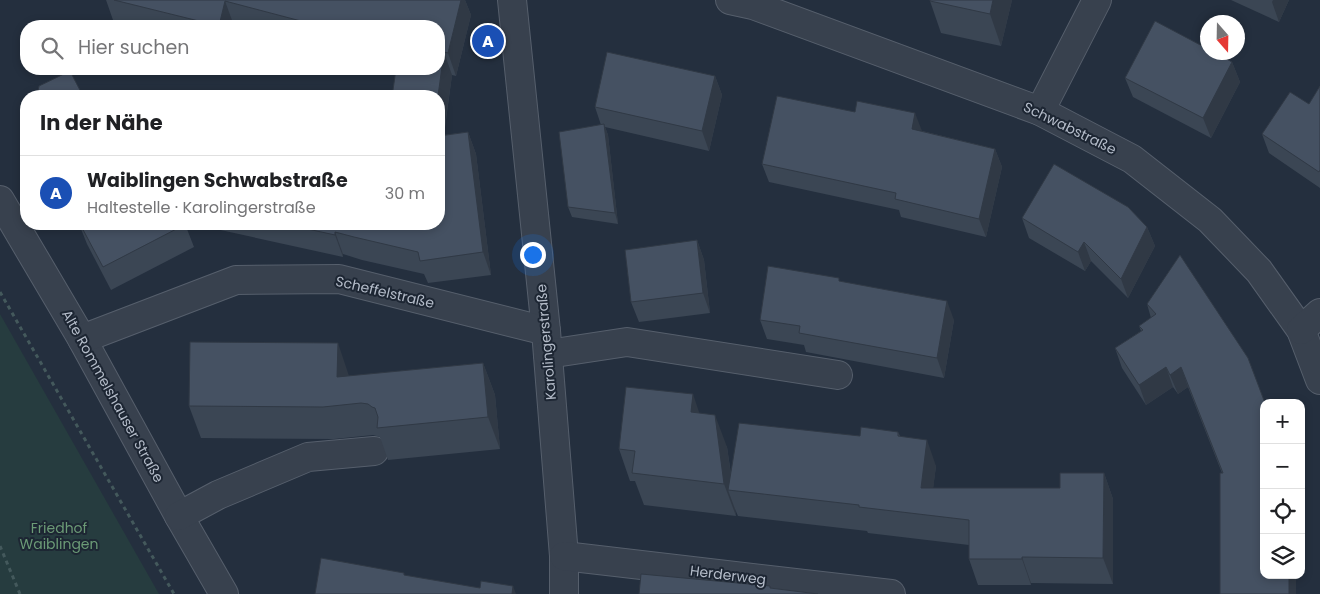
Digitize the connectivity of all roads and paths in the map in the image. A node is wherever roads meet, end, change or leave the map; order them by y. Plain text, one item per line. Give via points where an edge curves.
1 (512, 0) edge
2 (730, 0) edge
3 (1096, 0) edge
4 (1040, 111) junction
5 (0, 200) edge
6 (0, 292) edge
7 (1310, 322) edge
8 (82, 339) junction
9 (547, 342) junction
10 (838, 375) dead end
11 (1320, 380) edge
12 (374, 451) dead end
13 (179, 516) junction
14 (0, 546) edge
15 (564, 556) junction
16 (20, 594) edge
17 (174, 594) edge
18 (224, 594) edge
19 (564, 594) edge
20 (892, 594) edge

1 - 9 street, Karolingerstraße
2 - 4 street, Schwabstraße via 753,5
3 - 4 street
4 - 7 street, Schwabstraße via 1132,159 1210,220
5 - 8 street, Alte Rommelshauser Straße
6 - 17 path
7 - 11 street, Schwabstraße
8 - 9 street, Scheffelstraße via 236,280 339,279
8 - 13 street, Alte Rommelshauser Straße
9 - 10 street, Scheffelstraße via 627,342
9 - 15 street, Karolingerstraße
12 - 13 street via 308,457 218,495
13 - 18 street, Alte Rommelshauser Straße
14 - 16 path
15 - 19 street, Karolingerstraße
15 - 20 street, Herderweg

